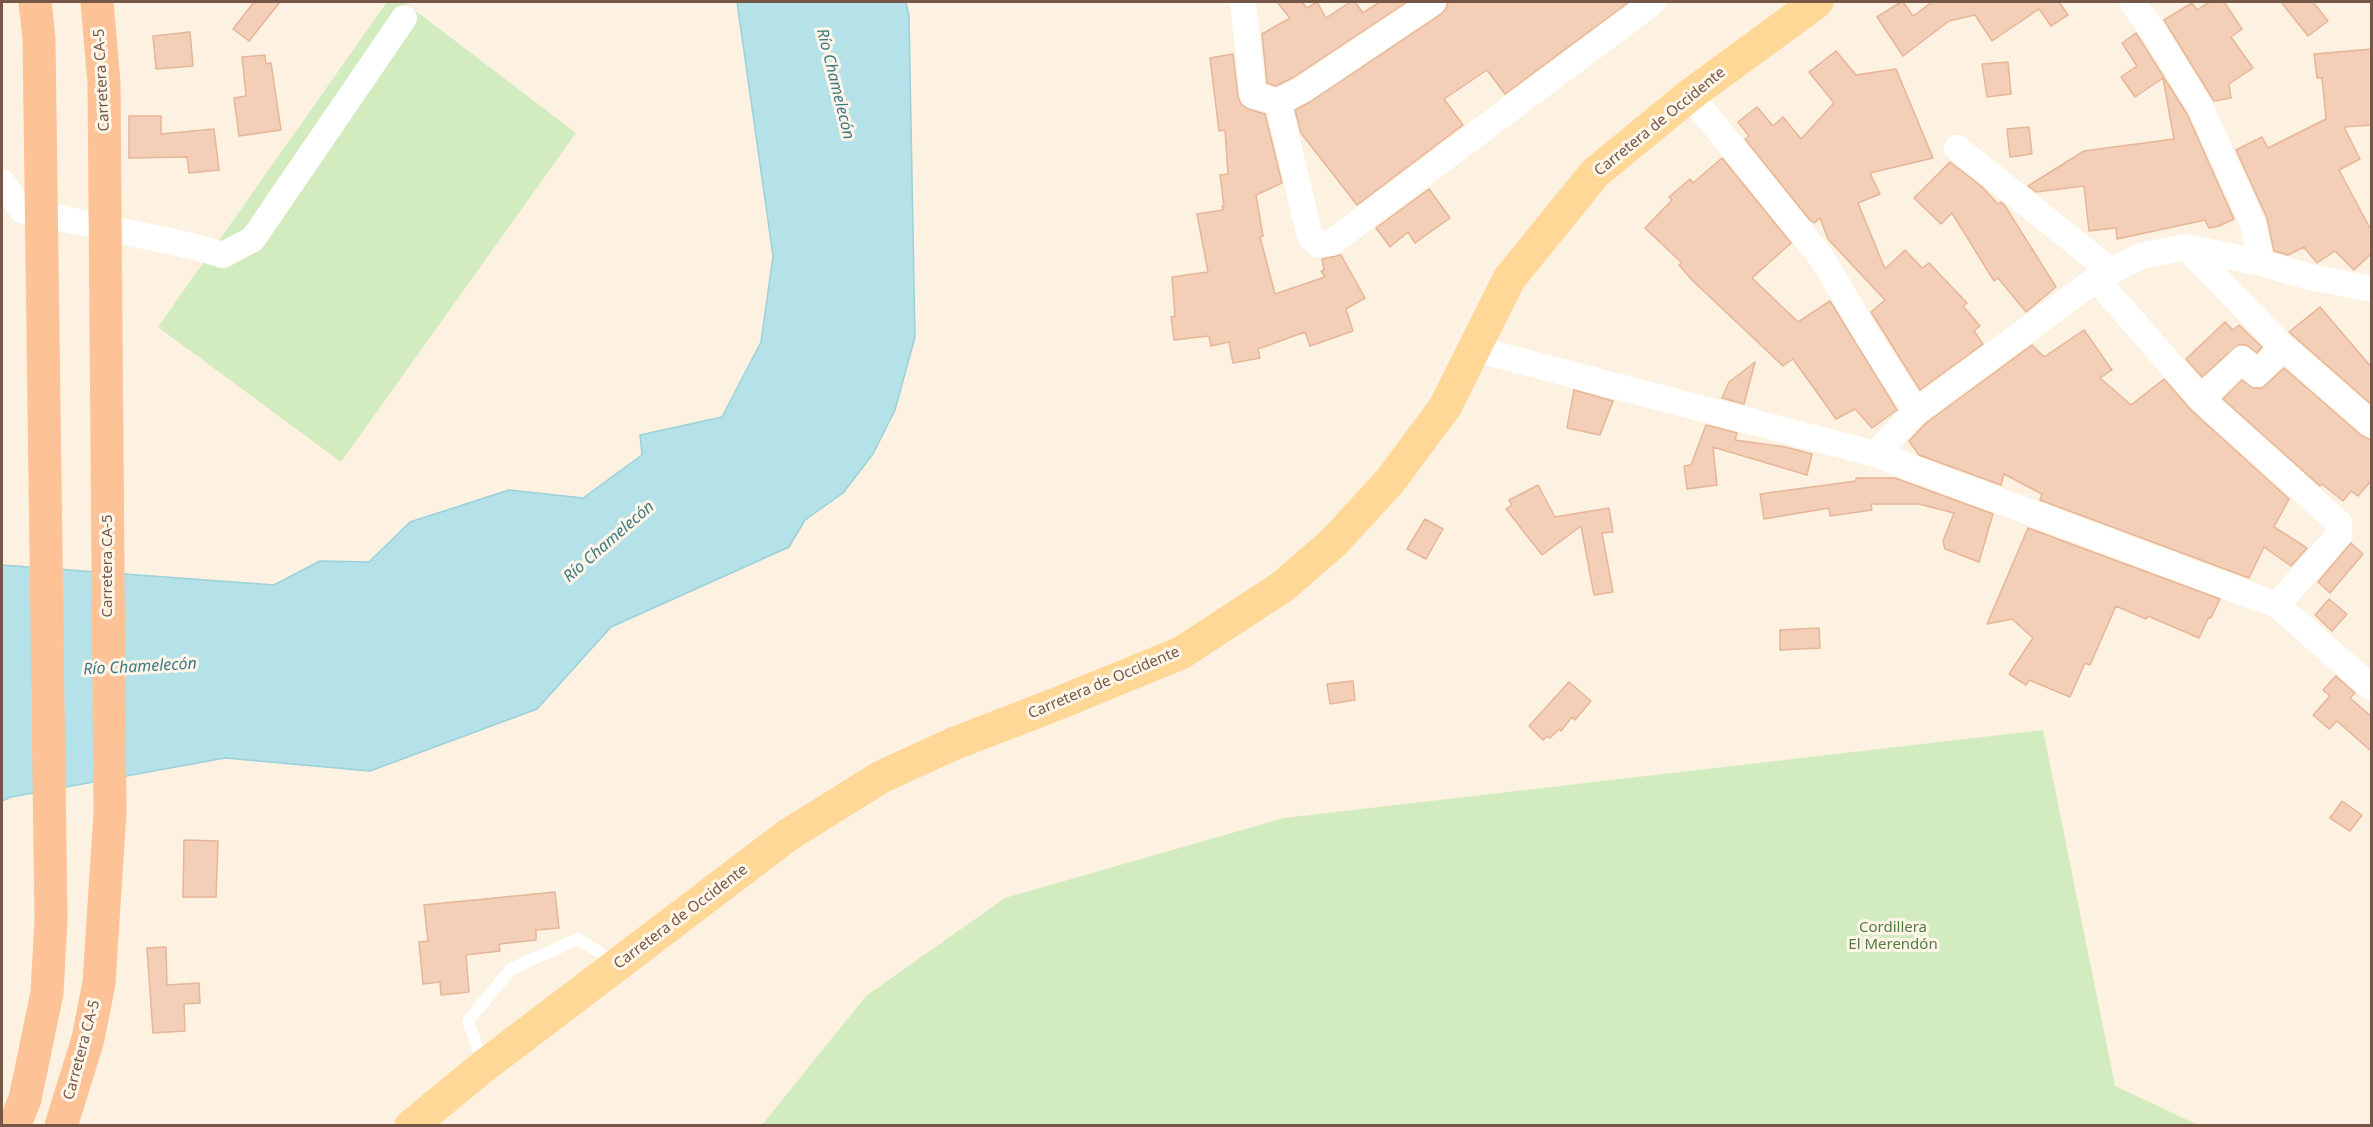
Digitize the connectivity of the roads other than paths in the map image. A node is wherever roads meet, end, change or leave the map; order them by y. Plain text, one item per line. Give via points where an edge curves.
1 (35, 2) edge
2 (97, 2) edge
3 (1243, 2) edge
4 (1433, 2) edge
5 (1653, 2) edge
6 (1817, 2) edge
7 (2132, 2) edge
8 (404, 18) dead end
9 (1690, 96) junction
10 (1278, 102) junction
11 (1956, 148) dead end
12 (2, 182) edge
13 (2186, 247) junction
14 (2261, 262) junction
15 (2103, 275) junction
16 (2372, 289) edge
17 (2283, 347) junction
18 (1474, 349) junction
19 (2201, 399) junction
20 (1916, 412) junction
21 (2372, 425) edge
22 (1875, 454) junction
23 (2277, 605) junction
24 (2372, 688) edge
25 (618, 964) junction
26 (88, 1039) junction
27 (484, 1066) junction
28 (19, 1112) edge
29 (6, 1125) edge
30 (61, 1125) edge
31 (76, 1125) edge
32 (411, 1125) edge

1 - 28 highway via 39,38 51,920 47,993
2 - 26 highway, Carretera CA-5 via 104,83 110,812 99,983
3 - 10 street via 1252,95
4 - 10 street
5 - 10 street via 1331,243 1318,244 1310,237
6 - 9 main road, Carretera de Occidente
7 - 14 street via 2200,107 2253,224
8 - 12 street via 253,239 223,255 22,210
9 - 18 main road, Carretera de Occidente via 1595,173 1509,279
9 - 20 street via 1822,258
11 - 15 street
13 - 14 street
13 - 15 street via 2141,256
13 - 17 street
14 - 16 street
15 - 19 street
15 - 20 street
17 - 19 street via 2258,374 2242,359
17 - 21 street
18 - 22 street
18 - 25 main road, Carretera de Occidente via 1445,407 1390,481 1334,542 1282,587 1181,652 881,777 788,835
19 - 23 street via 2339,523 2339,536
20 - 22 street
22 - 23 street
23 - 24 street
25 - 27 main road, Carretera de Occidente
25 - 27 lane via 578,939 512,969 468,1021
26 - 30 highway, Carretera CA-5
26 - 31 highway via 81,1111
27 - 32 main road, Carretera de Occidente
28 - 29 highway

